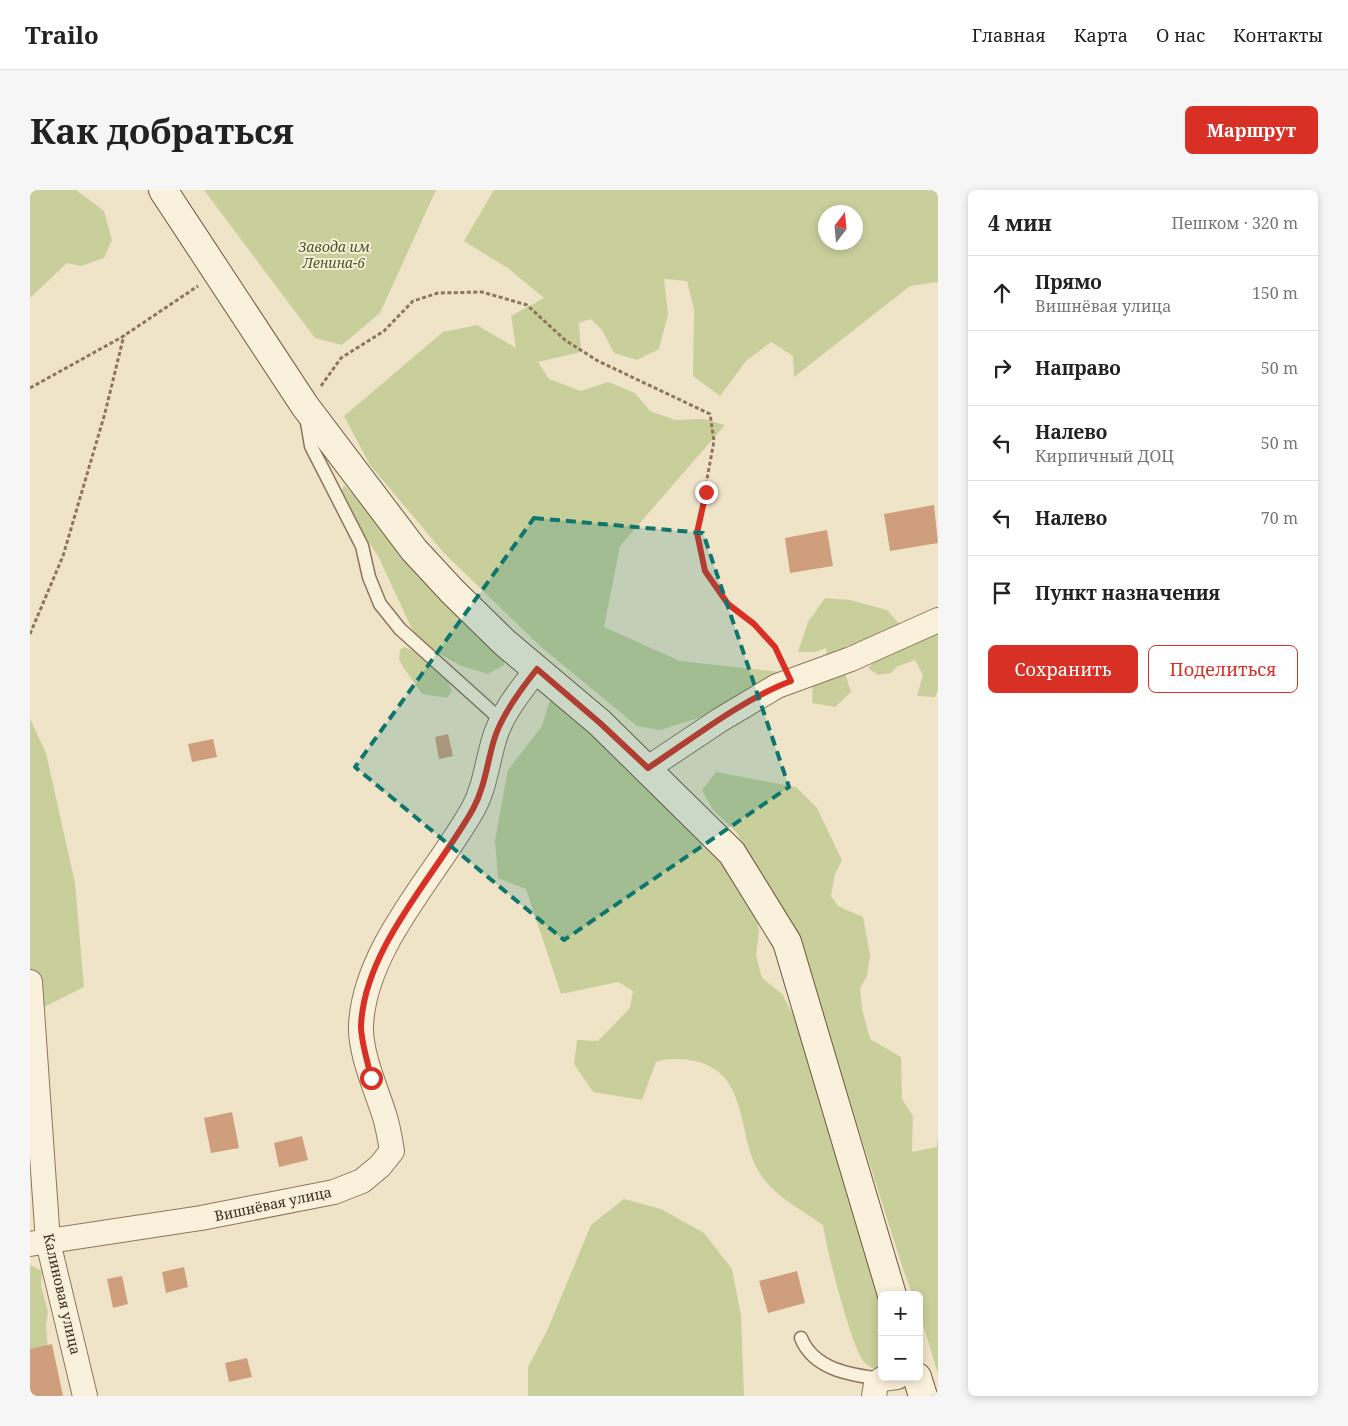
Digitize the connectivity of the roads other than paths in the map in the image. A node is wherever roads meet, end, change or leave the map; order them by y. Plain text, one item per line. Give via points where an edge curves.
1 (163, 190) edge
2 (305, 406) junction
3 (938, 620) edge
4 (537, 669) junction
5 (502, 720) junction
6 (648, 768) junction
7 (30, 982) edge
8 (39, 1243) edge
9 (891, 1291) edge
10 (801, 1338) dead end
11 (918, 1381) edge
12 (884, 1384) edge
13 (85, 1396) edge
14 (923, 1396) edge

1 - 2 main road
2 - 4 main road via 414,550 504,642
2 - 5 lane via 311,446 362,546 369,577 380,604 400,629
3 - 6 street via 851,659 777,686
4 - 5 street, Вишнёвая улица
4 - 6 main road
5 - 8 street, Вишнёвая улица via 474,807 378,959 367,990 361,1027 371,1078 392,1151 380,1166 362,1181 334,1192 201,1218
6 - 9 main road via 732,853 787,942
7 - 8 street, Калиновая улица
8 - 13 street, Калиновая улица
10 - 12 lane via 819,1361 834,1370
11 - 14 main road

